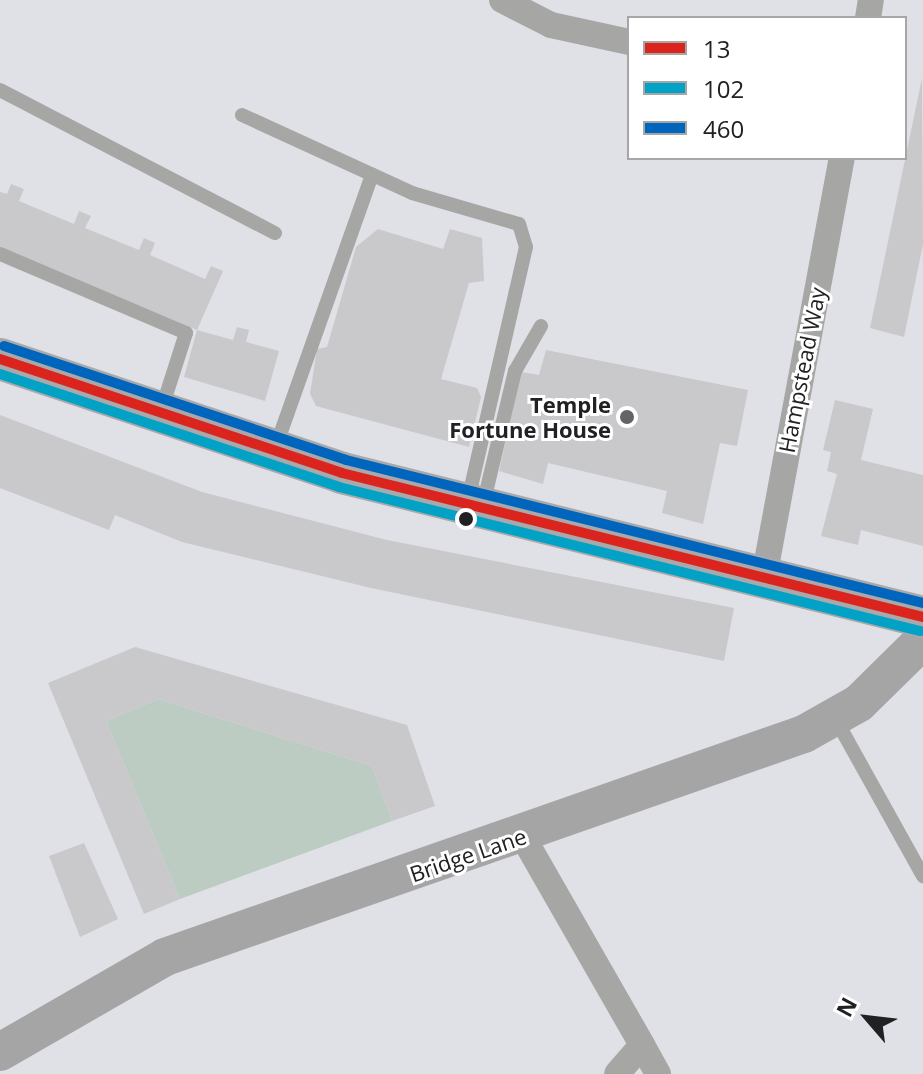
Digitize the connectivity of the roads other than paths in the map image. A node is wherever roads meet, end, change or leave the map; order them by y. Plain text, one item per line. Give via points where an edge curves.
1 (502, 0) edge
2 (627, 42) edge
3 (0, 90) edge
4 (242, 115) dead end
5 (842, 160) edge
6 (372, 175) junction
7 (275, 233) dead end
8 (0, 254) edge
9 (541, 326) dead end
10 (0, 359) edge
11 (160, 413) junction
12 (275, 451) junction
13 (474, 507) junction
14 (763, 583) junction
15 (923, 617) edge
16 (923, 640) edge
17 (835, 717) junction
18 (523, 837) junction
19 (923, 876) edge
20 (642, 1045) junction
21 (0, 1052) edge
22 (617, 1074) edge
23 (658, 1074) edge

1 - 2 street via 551,25
3 - 7 lane
4 - 6 lane
5 - 14 street, Hampstead Way
6 - 12 lane
6 - 13 lane via 519,224 526,247
8 - 11 lane via 186,333
9 - 13 lane via 515,371
10 - 11 main road
11 - 12 main road
12 - 13 main road
13 - 14 main road
14 - 15 main road
16 - 17 street, Bridge Lane via 900,670
17 - 18 street, Bridge Lane
17 - 19 lane
18 - 20 street
18 - 21 street, Bridge Lane via 165,957
20 - 22 street
20 - 23 street

